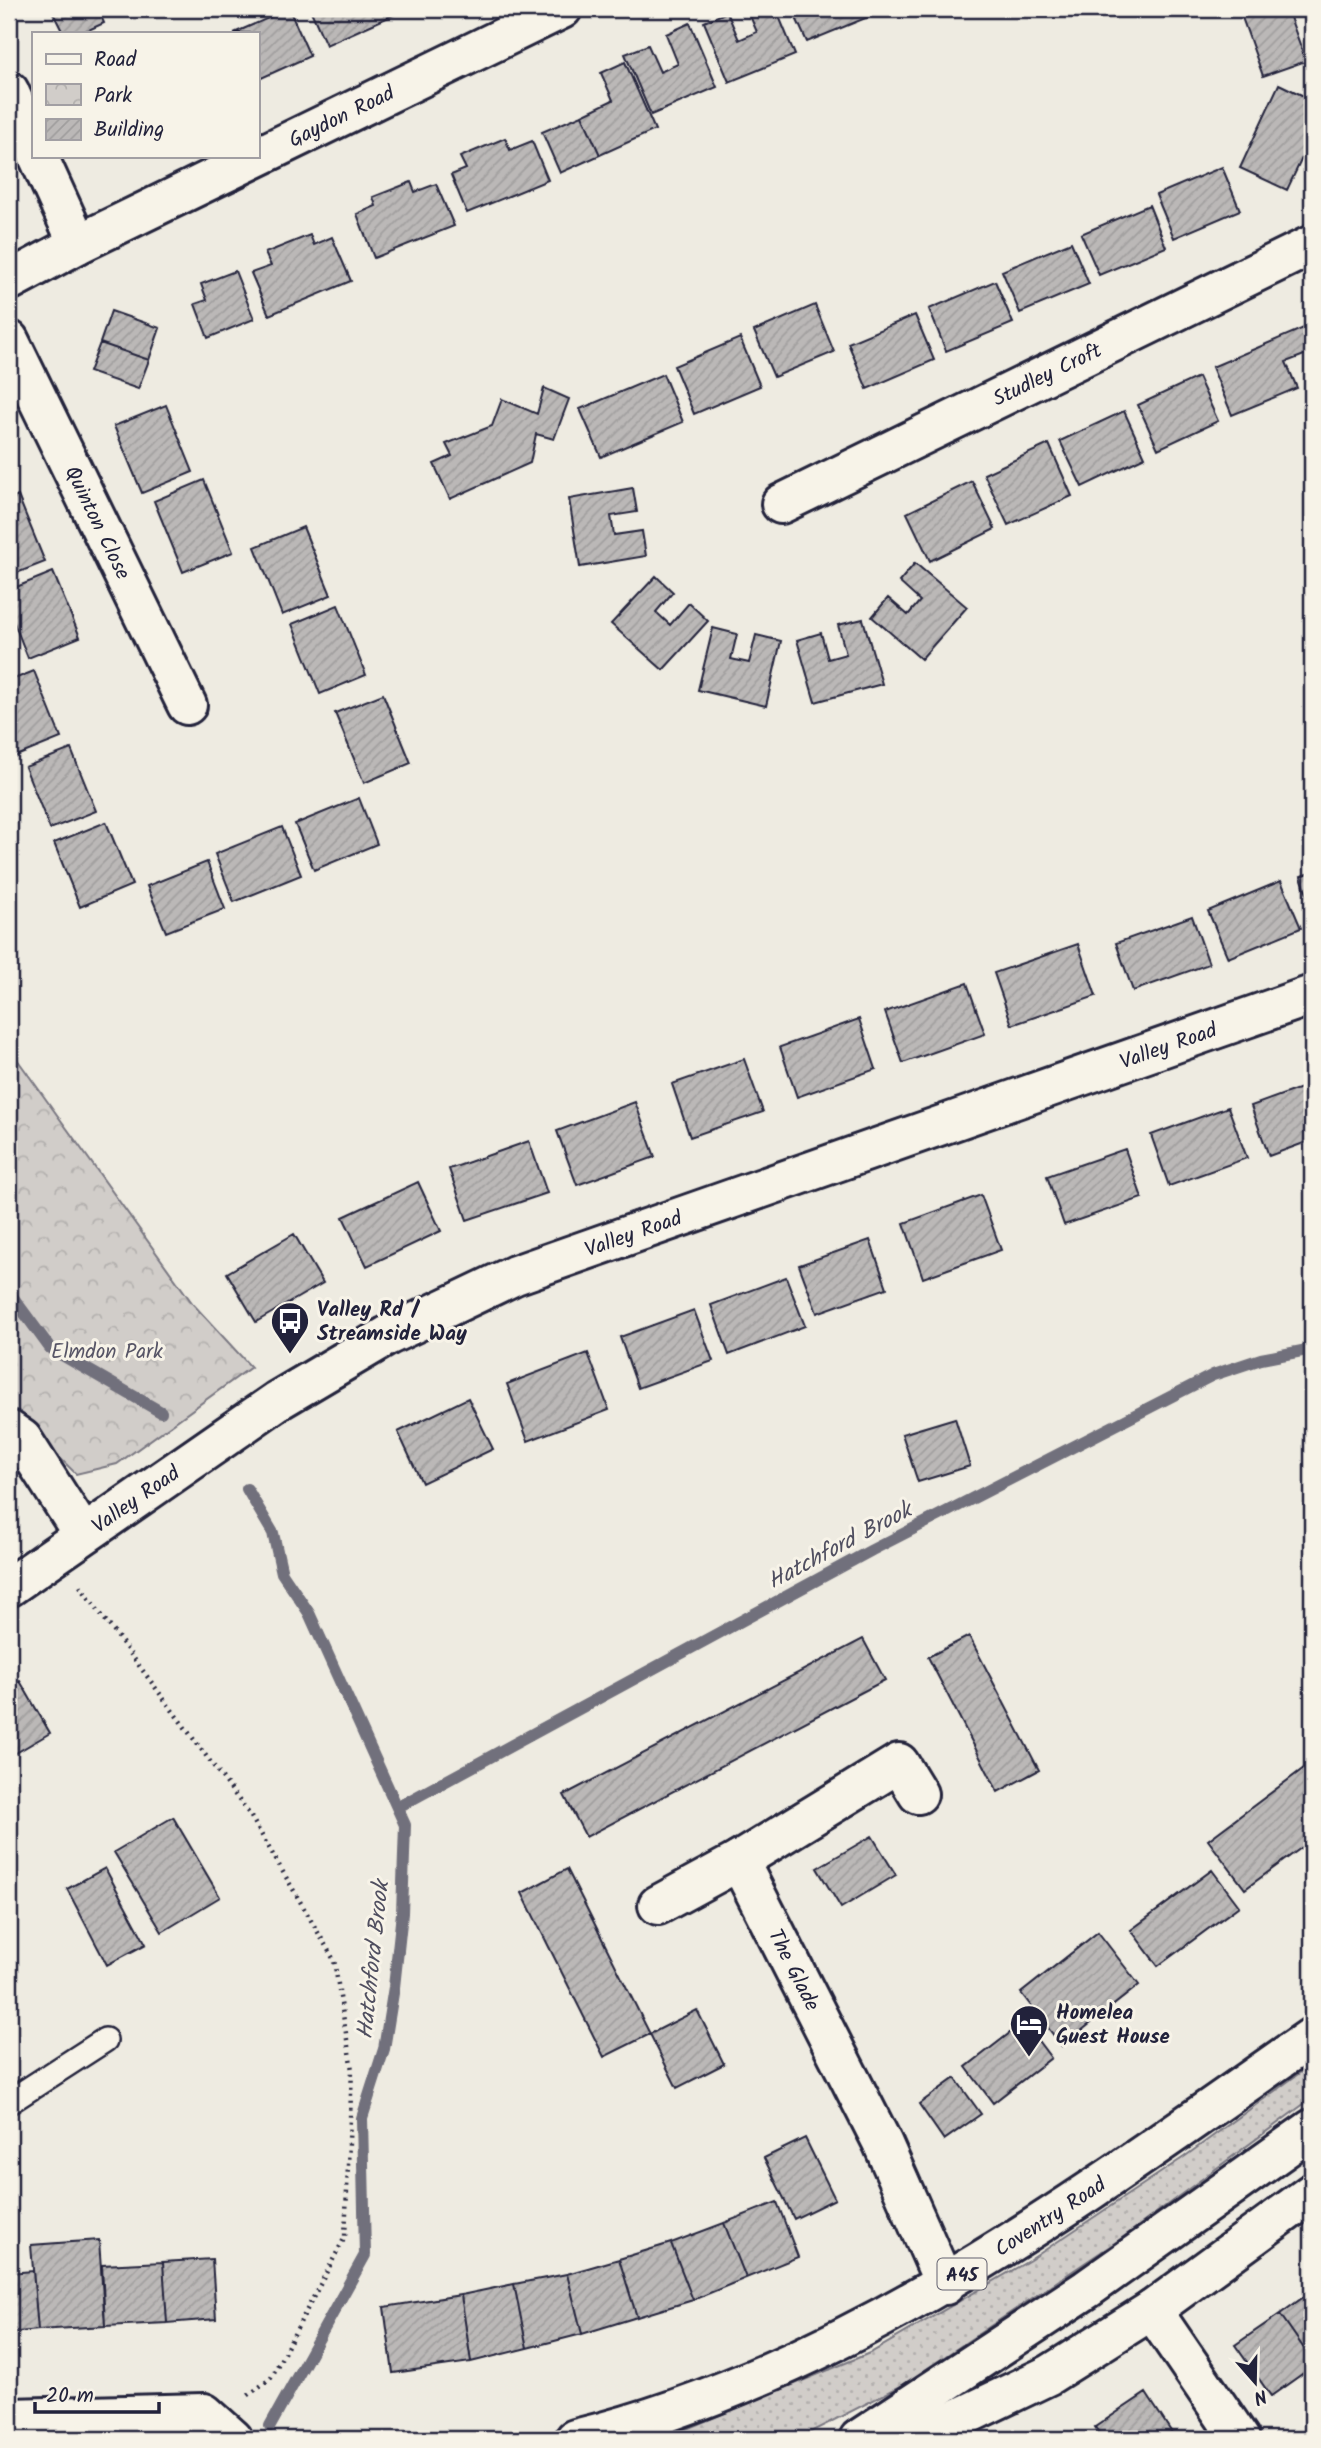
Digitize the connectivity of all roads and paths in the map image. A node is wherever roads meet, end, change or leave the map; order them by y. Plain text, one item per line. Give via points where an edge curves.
1 (562, 9) edge
2 (9, 91) edge
3 (32, 143) edge
4 (259, 156) edge
5 (39, 158) edge
6 (255, 158) edge
7 (78, 244) junction
8 (1312, 245) edge
9 (9, 281) edge
10 (9, 340) edge
11 (781, 504) dead end
12 (187, 705) dead end
13 (1312, 995) edge
14 (9, 1430) edge
15 (82, 1533) junction
16 (78, 1584) dead end
17 (9, 1587) edge
18 (918, 1794) dead end
19 (739, 1861) junction
20 (658, 1905) dead end
21 (1312, 2037) edge
22 (105, 2040) dead end
23 (9, 2102) edge
24 (1312, 2129) edge
25 (1312, 2193) edge
26 (944, 2284) junction
27 (1152, 2310) junction
28 (204, 2413) junction
29 (9, 2418) edge
30 (864, 2437) edge
31 (233, 2439) edge
32 (575, 2439) edge
33 (1240, 2439) edge

1 - 4 main road, Gaydon Road
2 - 3 main road
5 - 7 main road
6 - 7 main road, Gaydon Road
7 - 9 main road, Gaydon Road
8 - 11 main road, Studley Croft
10 - 12 main road, Quinton Close
13 - 15 main road, Valley Road via 515,1275 387,1336 277,1401
14 - 15 main road via 22,1439
15 - 17 main road, Valley Road
16 - 28 path via 250,1815 334,1960 352,2070 345,2237 271,2378 236,2404
18 - 19 main road via 899,1763
19 - 20 main road
19 - 26 main road, The Glade via 882,2141
21 - 26 main road, Coventry Road / A45 via 1072,2205
22 - 23 lane
24 - 30 main road via 1087,2289
25 - 27 main road
26 - 32 main road, Coventry Road / A45 via 840,2340 740,2385 630,2426
27 - 30 main road via 1049,2375 953,2421
27 - 33 main road
28 - 29 main road
28 - 31 main road

